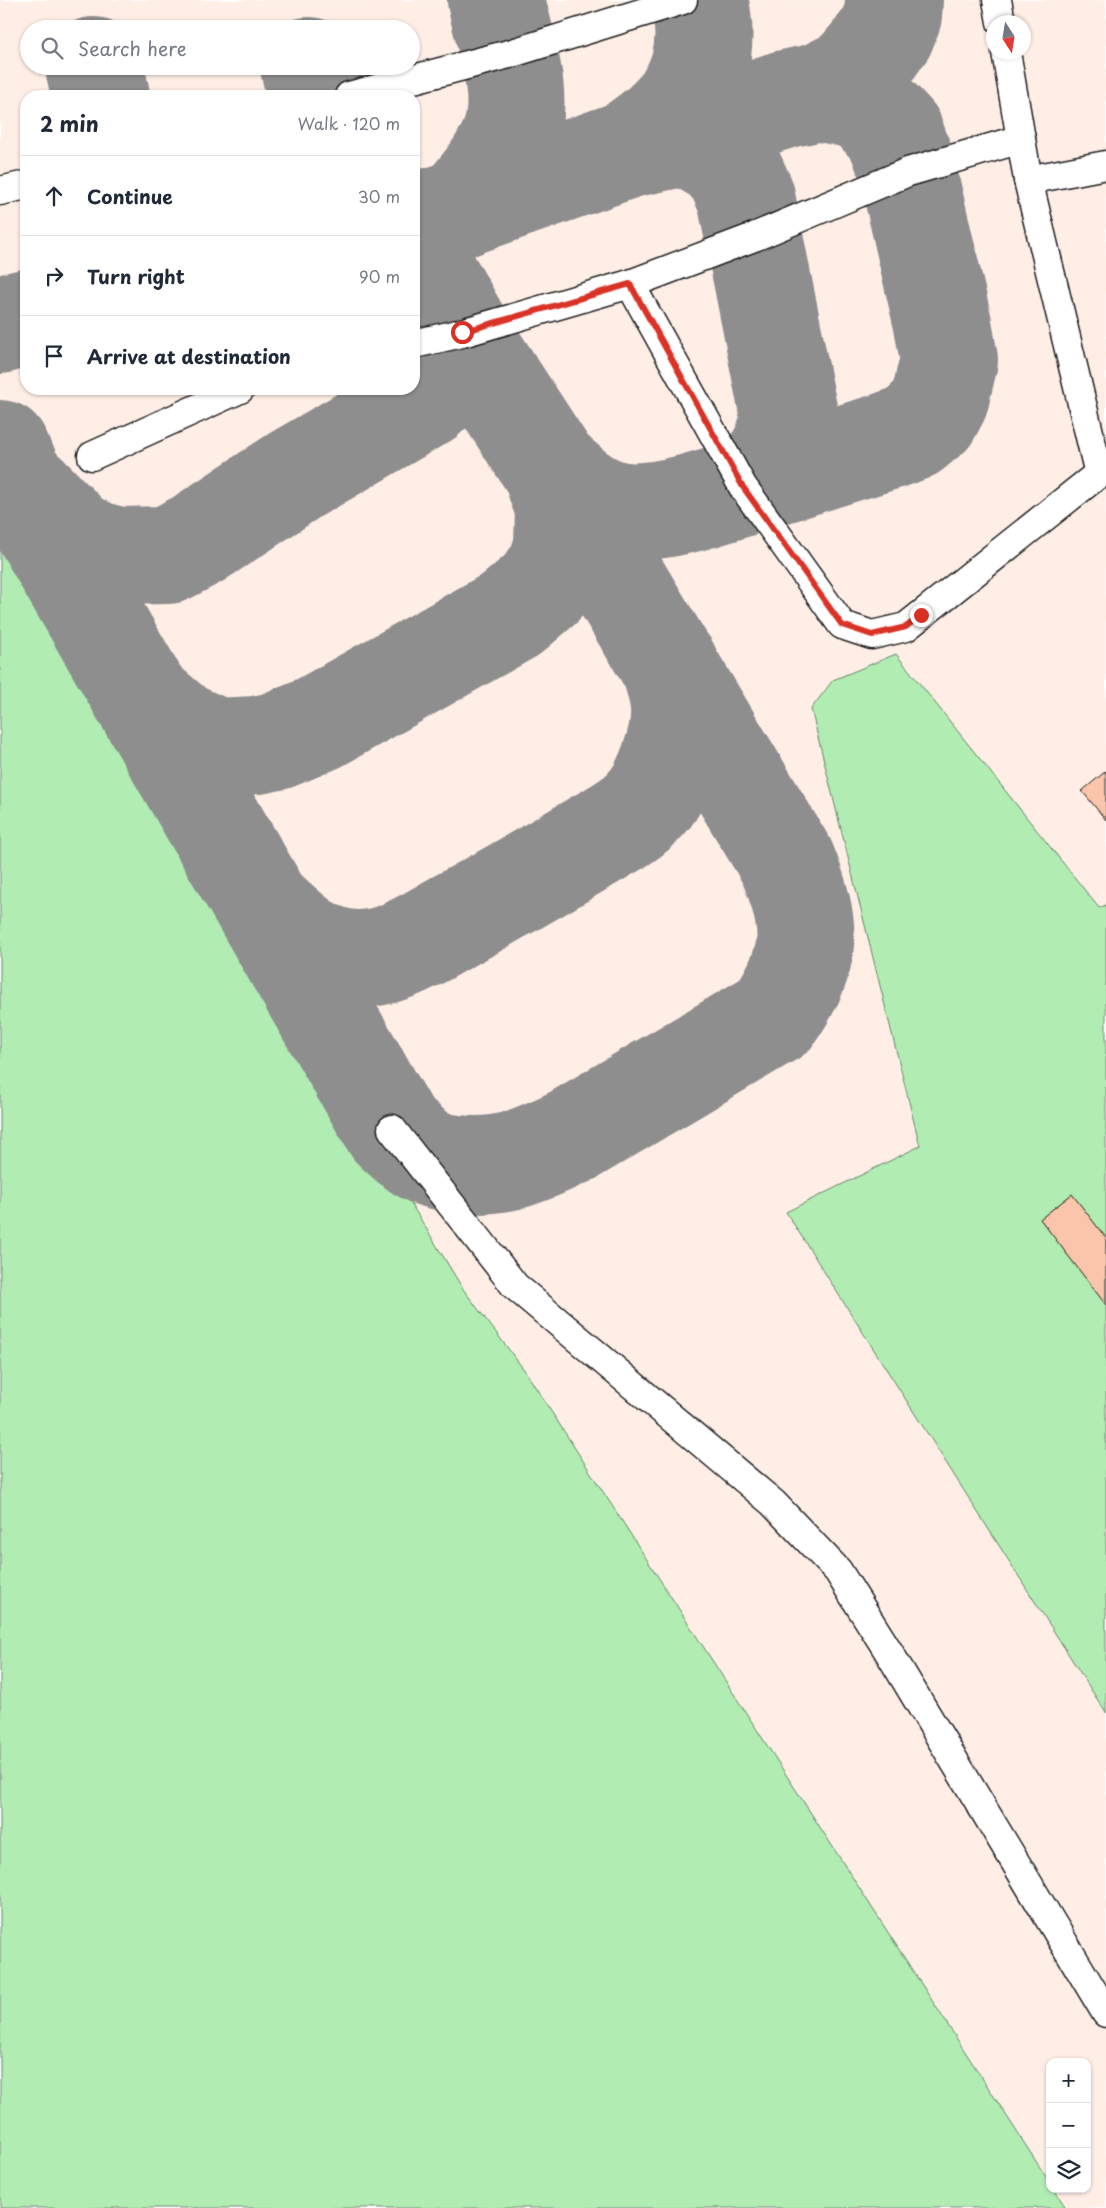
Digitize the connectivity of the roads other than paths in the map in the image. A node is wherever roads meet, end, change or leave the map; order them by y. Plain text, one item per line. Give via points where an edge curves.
1 (684, 0) edge
2 (997, 0) edge
3 (1000, 15) edge
4 (1007, 60) edge
5 (372, 90) edge
6 (1021, 139) junction
7 (1106, 165) edge
8 (1028, 180) junction
9 (20, 186) edge
10 (0, 191) edge
11 (630, 284) junction
12 (420, 342) edge
13 (227, 395) edge
14 (92, 456) dead end
15 (1102, 471) edge
16 (392, 1129) dead end
17 (1106, 2013) edge

1 - 5 lane via 509,54
2 - 3 lane
4 - 6 lane
6 - 8 lane
6 - 11 lane via 908,172 754,237
7 - 8 lane
8 - 15 lane
9 - 10 lane
11 - 12 lane
11 - 15 lane via 743,487 842,625 872,635 906,627
13 - 14 lane
16 - 17 lane via 515,1286 773,1503 838,1571

